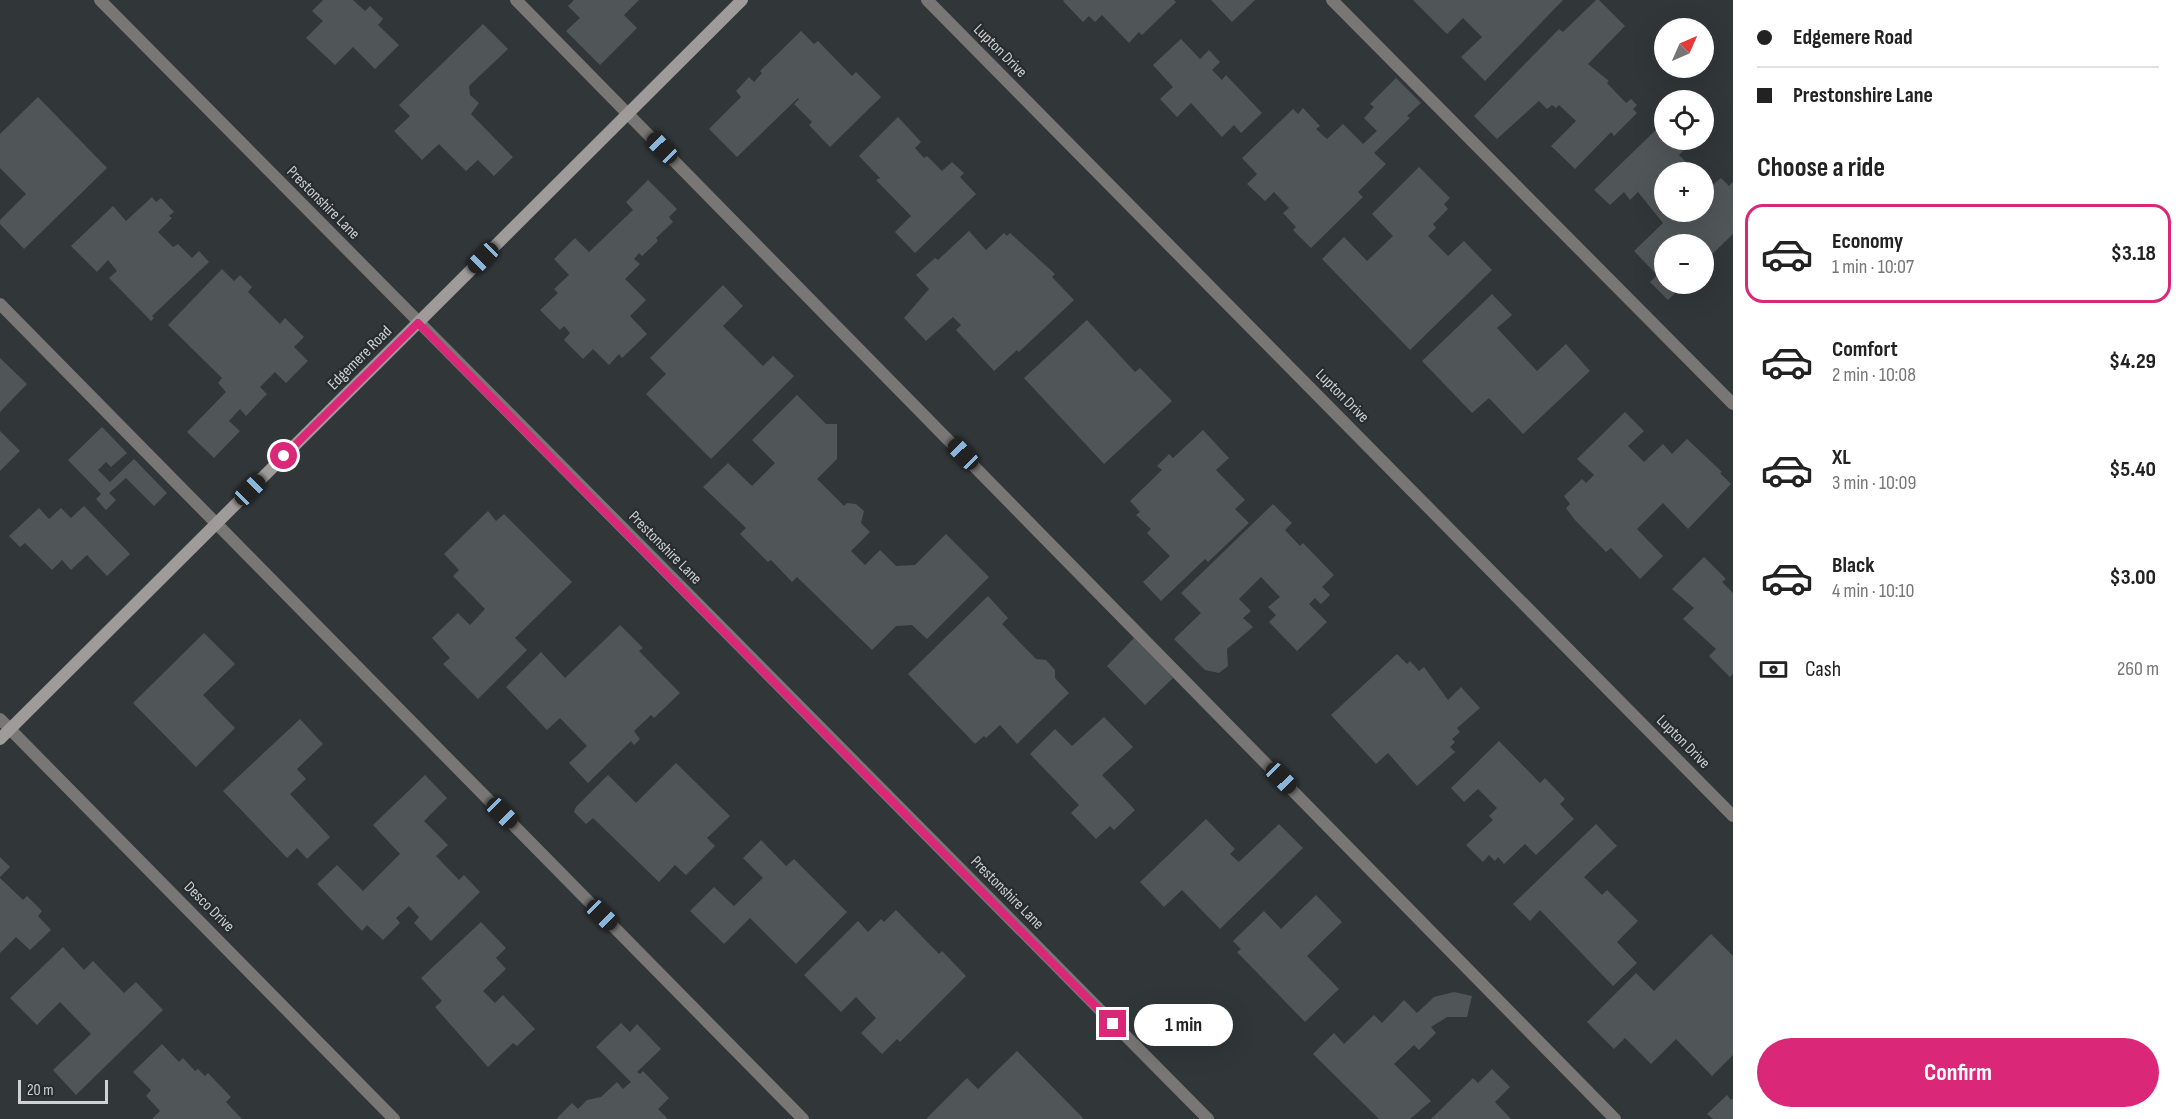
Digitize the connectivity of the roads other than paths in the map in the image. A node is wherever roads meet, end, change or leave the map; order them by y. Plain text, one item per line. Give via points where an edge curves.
1 (100, 0) edge
2 (516, 0) edge
3 (742, 0) edge
4 (927, 0) edge
5 (1332, 0) edge
6 (628, 113) junction
7 (0, 304) edge
8 (418, 323) junction
9 (1733, 404) edge
10 (217, 523) junction
11 (0, 719) edge
12 (10, 729) junction
13 (0, 739) edge
14 (1733, 816) edge
15 (394, 1119) edge
16 (803, 1119) edge
17 (1208, 1119) edge
18 (1615, 1119) edge

1 - 8 street, Prestonshire Lane
2 - 6 street
3 - 6 street, Edgemere Road
4 - 14 street, Lupton Drive
5 - 9 street
6 - 8 street, Edgemere Road
6 - 18 street
7 - 10 street
8 - 10 street, Edgemere Road
8 - 17 street, Prestonshire Lane
10 - 12 street, Edgemere Road
10 - 16 street
11 - 12 street, Desco Drive
12 - 13 street, Edgemere Road
12 - 15 street, Desco Drive

